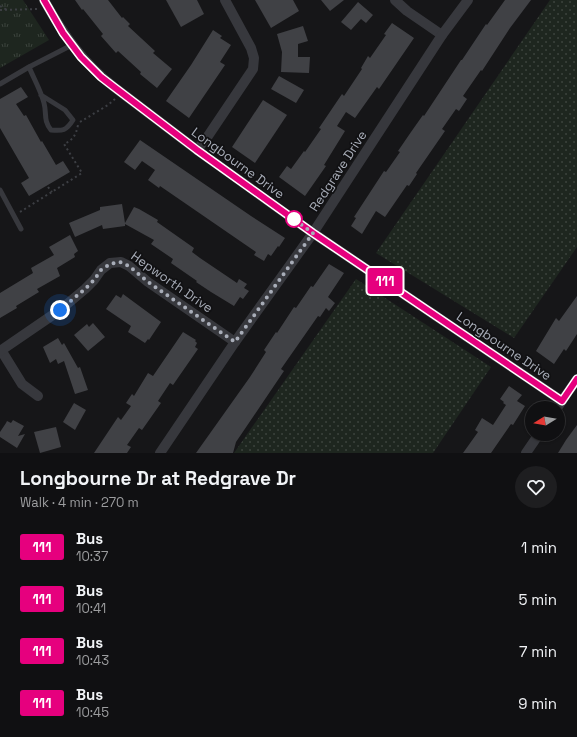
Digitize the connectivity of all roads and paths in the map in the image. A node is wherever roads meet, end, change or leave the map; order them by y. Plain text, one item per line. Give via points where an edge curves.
1 (225, 0) edge
2 (395, 0) edge
3 (468, 0) edge
4 (46, 4) edge
5 (0, 6) edge
6 (0, 10) edge
7 (8, 10) junction
8 (442, 35) junction
9 (72, 45) junction
10 (29, 67) junction
11 (12, 77) junction
12 (0, 79) edge
13 (0, 84) edge
14 (121, 93) junction
15 (41, 95) junction
16 (197, 150) junction
17 (48, 187) dead end
18 (0, 190) edge
19 (52, 192) junction
20 (14, 216) junction
21 (21, 228) dead end
22 (313, 233) junction
23 (235, 342) junction
24 (1, 351) edge
25 (577, 378) edge
26 (38, 396) dead end
27 (555, 401) edge
28 (561, 401) edge
29 (534, 441) edge
30 (160, 453) edge
31 (526, 453) edge

1 - 16 street via 251,48 254,58 253,69
2 - 8 street via 407,12
3 - 8 street, Redgrave Drive
4 - 7 path
4 - 9 street, Longbourne Drive
5 - 7 path
6 - 7 path
8 - 22 street, Redgrave Drive
9 - 10 lane
9 - 14 street, Longbourne Drive via 101,77
10 - 11 lane
10 - 15 lane
11 - 12 lane
11 - 13 lane
14 - 16 street, Longbourne Drive
14 - 19 path via 108,105 79,122 76,133 64,144 82,172
15 - 15 lane via 46,124 51,130 62,131 68,128 72,120 65,110
16 - 22 street, Longbourne Drive
17 - 19 path
18 - 20 lane
19 - 20 path
20 - 21 lane
22 - 23 street, Redgrave Drive
22 - 27 street, Longbourne Drive
23 - 24 street, Hepworth Drive via 120,262 110,264 101,270 85,289 60,310
23 - 30 street, Redgrave Drive
24 - 26 street via 22,384
25 - 28 street
29 - 31 street

